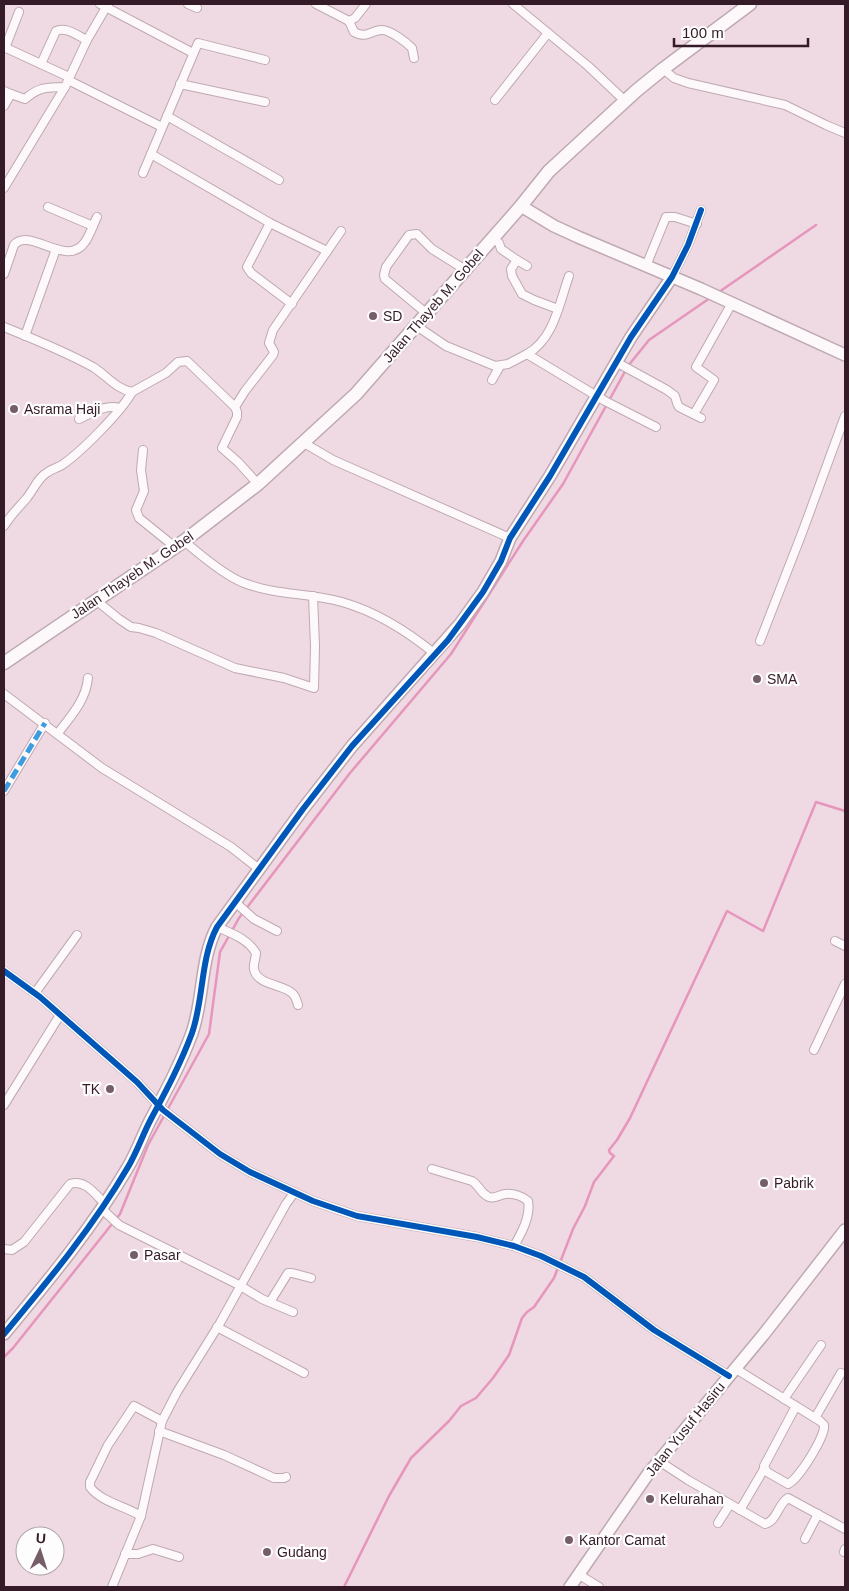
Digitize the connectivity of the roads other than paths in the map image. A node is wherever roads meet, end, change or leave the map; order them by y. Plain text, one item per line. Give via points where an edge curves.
1 (188, 4) edge
2 (316, 4) edge
3 (366, 4) edge
4 (513, 4) edge
5 (750, 4) edge
6 (105, 5) edge
7 (197, 8) dead end
8 (19, 12) dead end
9 (349, 21) junction
10 (548, 33) junction
11 (88, 40) junction
12 (4, 47) edge
13 (193, 52) junction
14 (414, 58) dead end
15 (265, 60) dead end
16 (41, 64) junction
17 (663, 69) junction
18 (68, 81) junction
19 (180, 84) junction
20 (7, 93) edge
21 (495, 100) dead end
22 (625, 101) junction
23 (265, 102) dead end
24 (4, 106) edge
25 (167, 116) junction
26 (162, 127) junction
27 (845, 132) edge
28 (151, 154) junction
29 (143, 173) dead end
30 (279, 180) dead end
31 (4, 188) edge
32 (521, 206) junction
33 (48, 207) dead end
34 (702, 210) dead end
35 (97, 217) dead end
36 (270, 223) junction
37 (696, 224) junction
38 (93, 226) junction
39 (341, 231) dead end
40 (493, 238) junction
41 (56, 249) junction
42 (327, 252) junction
43 (517, 260) junction
44 (527, 266) dead end
45 (646, 266) junction
46 (464, 269) junction
47 (4, 274) edge
48 (569, 276) dead end
49 (672, 277) junction
50 (732, 303) junction
51 (292, 304) junction
52 (558, 309) junction
53 (426, 313) junction
54 (415, 326) junction
55 (4, 327) edge
56 (25, 336) junction
57 (527, 354) junction
58 (845, 355) edge
59 (500, 366) junction
60 (624, 367) junction
61 (492, 380) dead end
62 (132, 392) junction
63 (601, 398) junction
64 (235, 407) junction
65 (120, 408) junction
66 (845, 416) edge
67 (79, 419) dead end
68 (656, 427) dead end
69 (304, 443) junction
70 (143, 450) dead end
71 (258, 484) junction
72 (4, 526) edge
73 (510, 538) junction
74 (180, 544) junction
75 (313, 596) junction
76 (97, 601) junction
77 (760, 641) dead end
78 (435, 654) junction
79 (4, 663) edge
80 (88, 678) dead end
81 (4, 694) edge
82 (45, 724) junction
83 (58, 733) junction
84 (4, 791) edge
85 (259, 869) junction
86 (241, 908) junction
87 (217, 926) junction
88 (277, 931) dead end
89 (77, 935) dead end
90 (835, 940) dead end
91 (845, 946) edge
92 (4, 971) edge
93 (845, 984) edge
94 (35, 993) junction
95 (298, 1005) dead end
96 (60, 1015) junction
97 (814, 1050) dead end
98 (4, 1105) edge
99 (161, 1108) junction
100 (432, 1169) dead end
101 (294, 1193) junction
102 (103, 1206) junction
103 (845, 1230) edge
104 (514, 1246) junction
105 (4, 1249) edge
106 (310, 1278) dead end
107 (239, 1285) junction
108 (270, 1302) junction
109 (293, 1312) dead end
110 (217, 1327) junction
111 (4, 1334) edge
112 (821, 1345) dead end
113 (733, 1372) junction
114 (841, 1372) dead end
115 (304, 1373) dead end
116 (784, 1399) junction
117 (796, 1406) junction
118 (814, 1418) junction
119 (162, 1421) junction
120 (159, 1431) junction
121 (659, 1461) junction
122 (764, 1469) junction
123 (286, 1477) dead end
124 (730, 1504) junction
125 (740, 1510) junction
126 (818, 1514) junction
127 (140, 1516) junction
128 (718, 1523) dead end
129 (845, 1529) edge
130 (805, 1539) dead end
131 (125, 1554) junction
132 (179, 1557) dead end
133 (578, 1574) junction
134 (112, 1587) edge
135 (570, 1587) edge
136 (599, 1587) edge

1 - 7 street
2 - 9 street
3 - 9 street
4 - 10 street
5 - 17 main road, Jalan Thayeb M. Gobel
6 - 11 street
6 - 13 street
8 - 12 street
9 - 14 street via 354,32 361,35 384,30 398,37 412,48
10 - 21 street
10 - 22 street
11 - 16 street via 66,29 56,31
11 - 18 street
12 - 16 street
13 - 15 street via 198,43
13 - 19 street
16 - 18 street
17 - 22 main road, Jalan Thayeb M. Gobel
17 - 27 street via 688,83 785,105
18 - 20 street via 33,92 25,99
18 - 26 street
18 - 31 street
19 - 23 street
19 - 25 street
20 - 24 street
22 - 32 main road, Jalan Thayeb M. Gobel via 549,171
25 - 26 street
25 - 30 street
26 - 28 street
28 - 29 street
28 - 36 street
32 - 40 main road, Jalan Thayeb M. Gobel
32 - 45 street via 554,226
33 - 38 street
34 - 37 street
35 - 38 street
36 - 42 street
36 - 51 street via 247,267
37 - 45 street via 666,217
37 - 49 street
38 - 41 street via 85,243 78,249 69,252
39 - 42 street
40 - 43 street via 501,249
40 - 46 main road, Jalan Thayeb M. Gobel
41 - 47 street via 24,240 16,241
41 - 56 street
42 - 51 street
43 - 44 street
43 - 52 street via 512,276 522,294
45 - 49 street
46 - 53 main road, Jalan Thayeb M. Gobel
46 - 53 street via 432,249 417,234 409,235 386,267 385,280
48 - 52 street
49 - 50 street
49 - 60 street
50 - 58 street
50 - 60 street via 696,367 714,380 697,416 678,405 675,396 667,390
51 - 64 street via 270,336 273,355
52 - 57 street via 540,344
53 - 54 main road, Jalan Thayeb M. Gobel
54 - 59 street via 446,346 490,365
54 - 69 main road, Jalan Thayeb M. Gobel via 356,394
55 - 56 street
56 - 62 street via 64,351
57 - 59 street
57 - 63 street
59 - 61 street
60 - 63 street
62 - 64 street via 185,360
62 - 65 street
63 - 68 street
63 - 73 street
64 - 71 street via 237,417 222,448
65 - 67 street via 104,407
65 - 72 street via 76,453 61,466 45,473
66 - 77 street
69 - 71 main road, Jalan Thayeb M. Gobel
69 - 73 street via 342,464
70 - 74 street via 144,491 137,505 137,515
71 - 74 main road, Jalan Thayeb M. Gobel
73 - 78 street via 483,592
74 - 75 street via 238,580 256,587
74 - 76 main road, Jalan Thayeb M. Gobel
75 - 76 street via 314,688 235,668 156,633 131,627
75 - 78 street via 351,605 395,624
76 - 79 main road, Jalan Thayeb M. Gobel
78 - 85 street via 352,746
80 - 83 street via 81,702
81 - 82 street
82 - 83 street
82 - 84 street
83 - 85 street via 113,775 231,847
85 - 86 street
86 - 87 street
86 - 88 street
87 - 95 street via 248,942 257,956 255,972 270,984 294,995
87 - 99 street via 209,944 192,1032
89 - 94 street
90 - 91 street
92 - 94 street
93 - 97 street
94 - 96 street
96 - 98 street
96 - 99 street via 137,1082
99 - 101 street via 220,1154
99 - 102 street
100 - 104 street via 472,1181 488,1197 512,1194 528,1201 525,1224
101 - 104 street via 357,1216
101 - 107 street
102 - 105 street via 84,1183 70,1184 24,1242 12,1250
102 - 107 street via 116,1222
102 - 111 street via 50,1280
103 - 113 street, Jalan Yusuf Hasiru
104 - 113 street via 584,1277 654,1330
106 - 108 street via 288,1274
107 - 108 street
107 - 110 street
108 - 109 street
110 - 115 street
110 - 119 street
112 - 116 street
113 - 116 street
113 - 121 street, Jalan Yusuf Hasiru
114 - 118 street
116 - 117 street
117 - 118 street
117 - 122 street via 764,1463
118 - 122 street via 824,1425 824,1431 791,1482 785,1483
119 - 120 street
119 - 127 street via 134,1406 108,1445 90,1482 93,1491
120 - 123 street via 274,1478
120 - 127 street
121 - 124 street
121 - 133 street, Jalan Yusuf Hasiru
122 - 125 street
124 - 125 street
124 - 128 street
125 - 126 street via 768,1524 788,1498
126 - 129 street
126 - 130 street
127 - 131 street
131 - 132 street via 156,1549
131 - 134 street
133 - 135 street, Jalan Yusuf Hasiru
133 - 136 street

